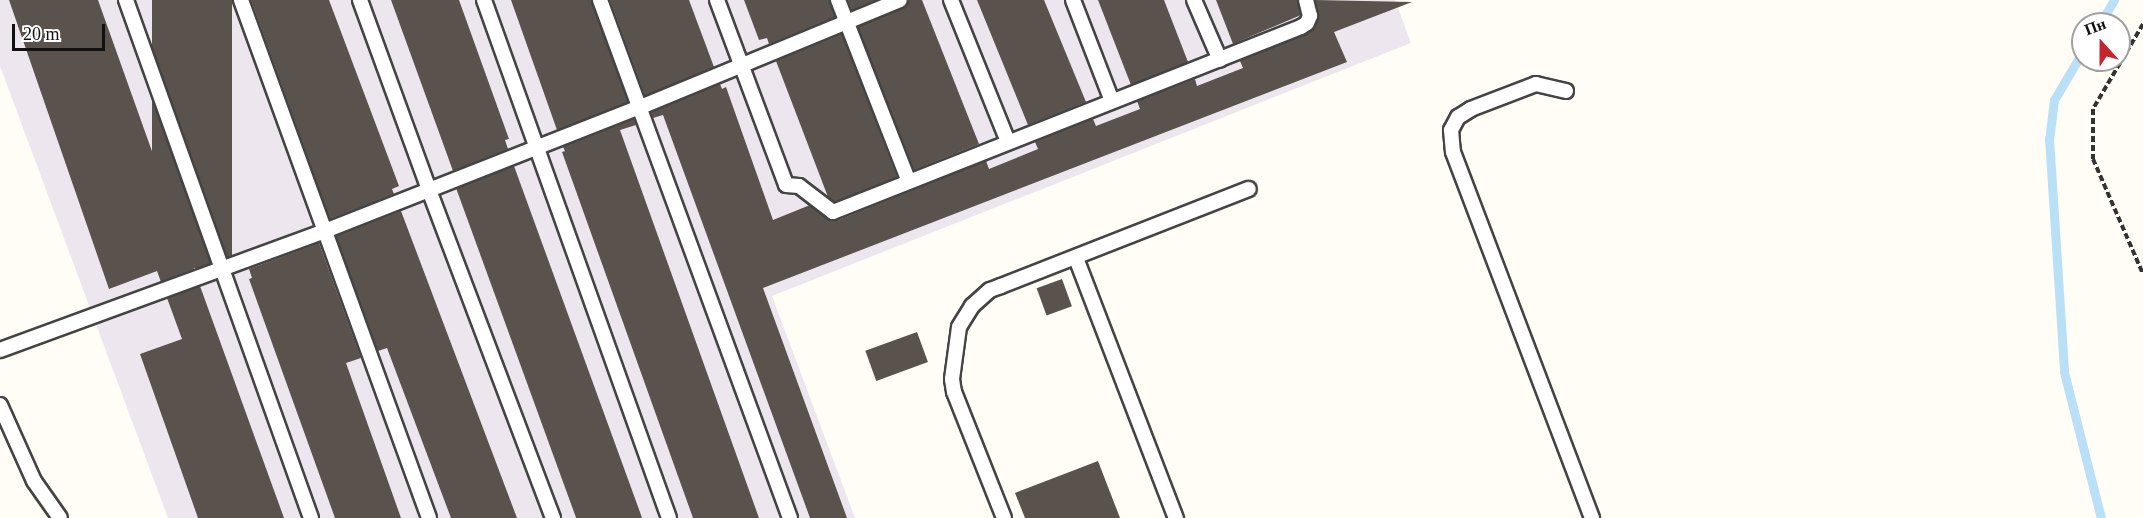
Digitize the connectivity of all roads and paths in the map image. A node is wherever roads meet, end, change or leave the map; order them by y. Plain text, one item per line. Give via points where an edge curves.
1 (126, 0) edge
2 (241, 0) edge
3 (360, 0) edge
4 (484, 0) edge
5 (600, 0) edge
6 (717, 0) edge
7 (838, 0) edge
8 (900, 0) edge
9 (951, 0) edge
10 (1072, 0) edge
11 (1194, 0) edge
12 (1306, 0) edge
13 (847, 21) junction
14 (2143, 24) edge
15 (1220, 60) junction
16 (741, 64) junction
17 (1566, 91) dead end
18 (1112, 101) junction
19 (638, 108) junction
20 (1008, 142) junction
21 (536, 147) junction
22 (908, 180) junction
23 (1249, 189) dead end
24 (429, 190) junction
25 (326, 231) junction
26 (1076, 258) junction
27 (223, 268) junction
28 (2143, 274) edge
29 (0, 350) edge
30 (0, 405) edge
31 (60, 518) edge
32 (311, 518) edge
33 (429, 518) edge
34 (553, 518) edge
35 (669, 518) edge
36 (790, 518) edge
37 (1004, 518) edge
38 (1176, 518) edge
39 (1592, 518) edge

1 - 27 lane
2 - 25 lane
3 - 24 lane
4 - 21 lane
5 - 19 lane
6 - 16 lane
7 - 13 lane
8 - 13 lane
9 - 20 lane
10 - 18 lane
11 - 15 lane
12 - 15 lane via 1310,16 1307,23
13 - 16 lane
13 - 22 lane
14 - 28 path via 2093,109 2093,159
15 - 18 lane
16 - 19 lane
16 - 22 lane via 786,185 799,186 833,212
17 - 39 lane via 1536,84 1471,109 1458,117 1451,130 1453,152
18 - 20 lane
19 - 21 lane
19 - 36 lane
20 - 22 lane
21 - 24 lane
21 - 35 lane
23 - 26 lane
24 - 25 lane
24 - 34 lane
25 - 27 lane
25 - 33 lane
26 - 37 lane via 990,290 972,306 959,327 952,367 954,392
26 - 38 lane
27 - 29 lane
27 - 32 lane
30 - 31 lane via 34,481

